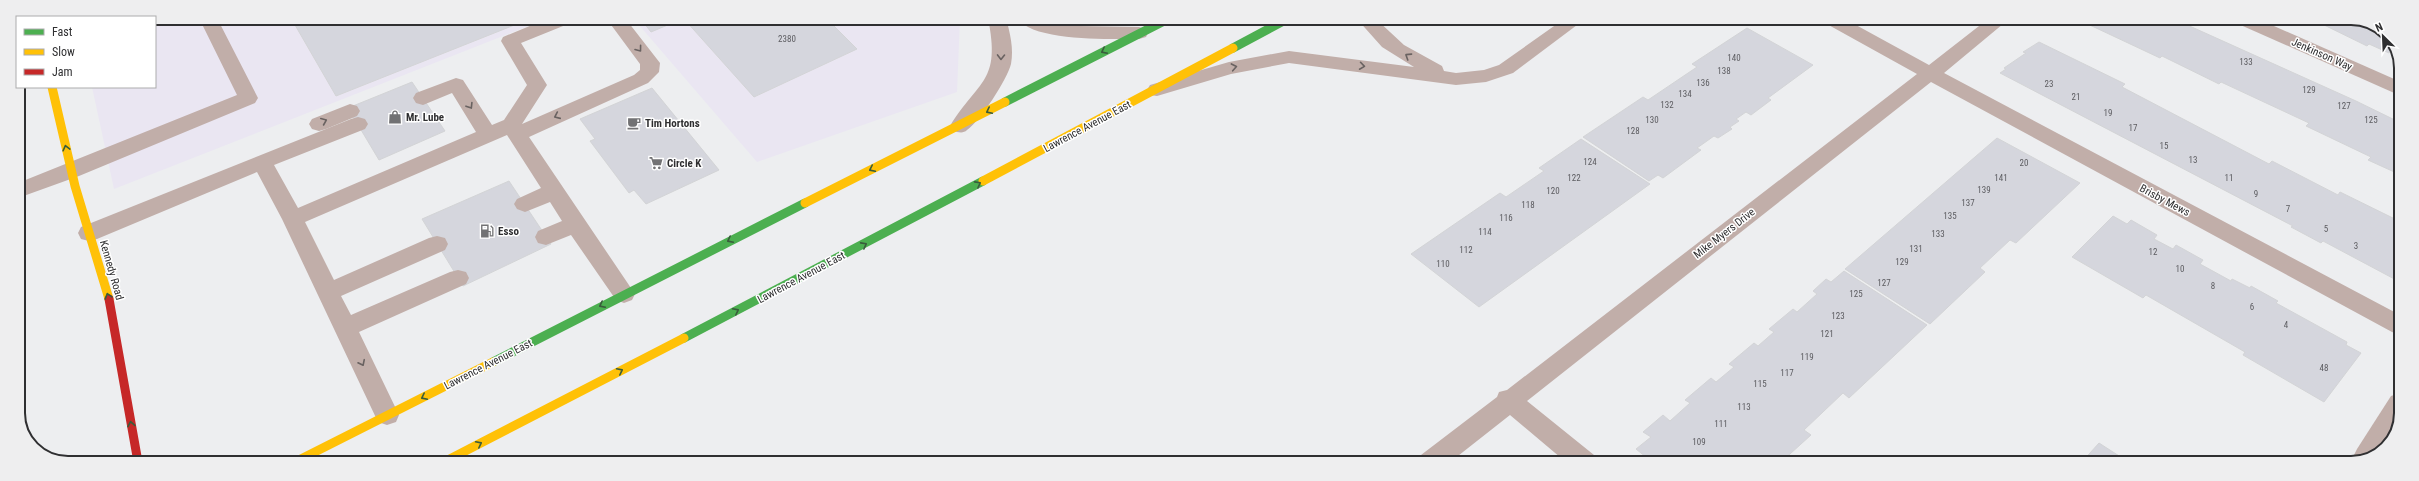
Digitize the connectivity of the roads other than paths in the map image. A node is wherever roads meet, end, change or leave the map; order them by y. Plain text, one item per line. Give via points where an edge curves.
1 (212, 25) edge
2 (549, 25) edge
3 (620, 25) edge
4 (998, 25) edge
5 (1041, 25) edge
6 (1156, 25) edge
7 (1276, 25) edge
8 (1371, 25) edge
9 (1568, 25) edge
10 (1843, 25) edge
11 (1992, 25) edge
12 (2256, 25) edge
13 (1139, 33) junction
14 (1930, 73) junction
15 (1456, 79) junction
16 (449, 87) junction
17 (2394, 87) edge
18 (52, 88) edge
19 (1156, 90) junction
20 (960, 126) junction
21 (514, 129) junction
22 (488, 135) junction
23 (285, 152) junction
24 (262, 162) junction
25 (72, 171) junction
26 (25, 188) edge
27 (554, 191) junction
28 (525, 204) dead end
29 (292, 219) junction
30 (575, 224) junction
31 (89, 233) junction
32 (546, 237) dead end
33 (437, 244) dead end
34 (458, 278) dead end
35 (328, 292) junction
36 (624, 294) junction
37 (2394, 323) edge
38 (345, 328) junction
39 (1508, 399) junction
40 (2394, 413) edge
41 (387, 415) junction
42 (2370, 451) edge
43 (137, 456) edge
44 (307, 456) edge
45 (455, 456) edge
46 (1439, 456) edge
47 (1577, 456) edge

1 - 25 street via 248,98
2 - 21 street via 510,41 537,85
3 -> 21 street via 650,63 649,72 641,79
4 -> 20 street, Lawrence Avenue East via 1001,64 987,91
5 - 13 street, Lawrence Avenue East via 1069,31
6 - 13 main road, Lawrence Avenue East
7 - 19 main road, Lawrence Avenue East
15 -> 8 street, Lawrence Avenue East via 1411,59 1379,36
9 - 15 street, Lawrence Avenue East via 1506,69 1486,76
10 - 14 street
11 - 14 street
12 - 17 street, Jenkinson Way
13 -> 20 main road, Lawrence Avenue East
14 - 37 street, Brisby Mews
14 - 39 street, Mike Myers Drive
19 -> 15 street, Lawrence Avenue East via 1229,68 1289,57
16 - 16 street via 422,97
16 -> 22 street via 456,84
25 -> 18 main road, Kennedy Road
45 -> 19 main road, Lawrence Avenue East
20 -> 36 main road, Lawrence Avenue East
21 - 22 street
21 - 27 street
22 - 29 street
23 -> 23 street via 295,134 357,123 306,159
23 - 24 street
24 - 29 street
24 - 31 street
25 - 26 street
25 - 31 main road, Kennedy Road
27 - 28 street
27 - 30 street
29 - 35 street
30 - 32 street
30 - 36 street
43 -> 31 main road, Kennedy Road via 110,303
33 - 35 street
34 - 38 street
35 - 38 street
36 -> 41 main road, Lawrence Avenue East
38 -> 41 street
39 - 46 street, Mike Myers Drive
39 - 47 street
40 - 42 street
41 - 44 main road, Lawrence Avenue East

